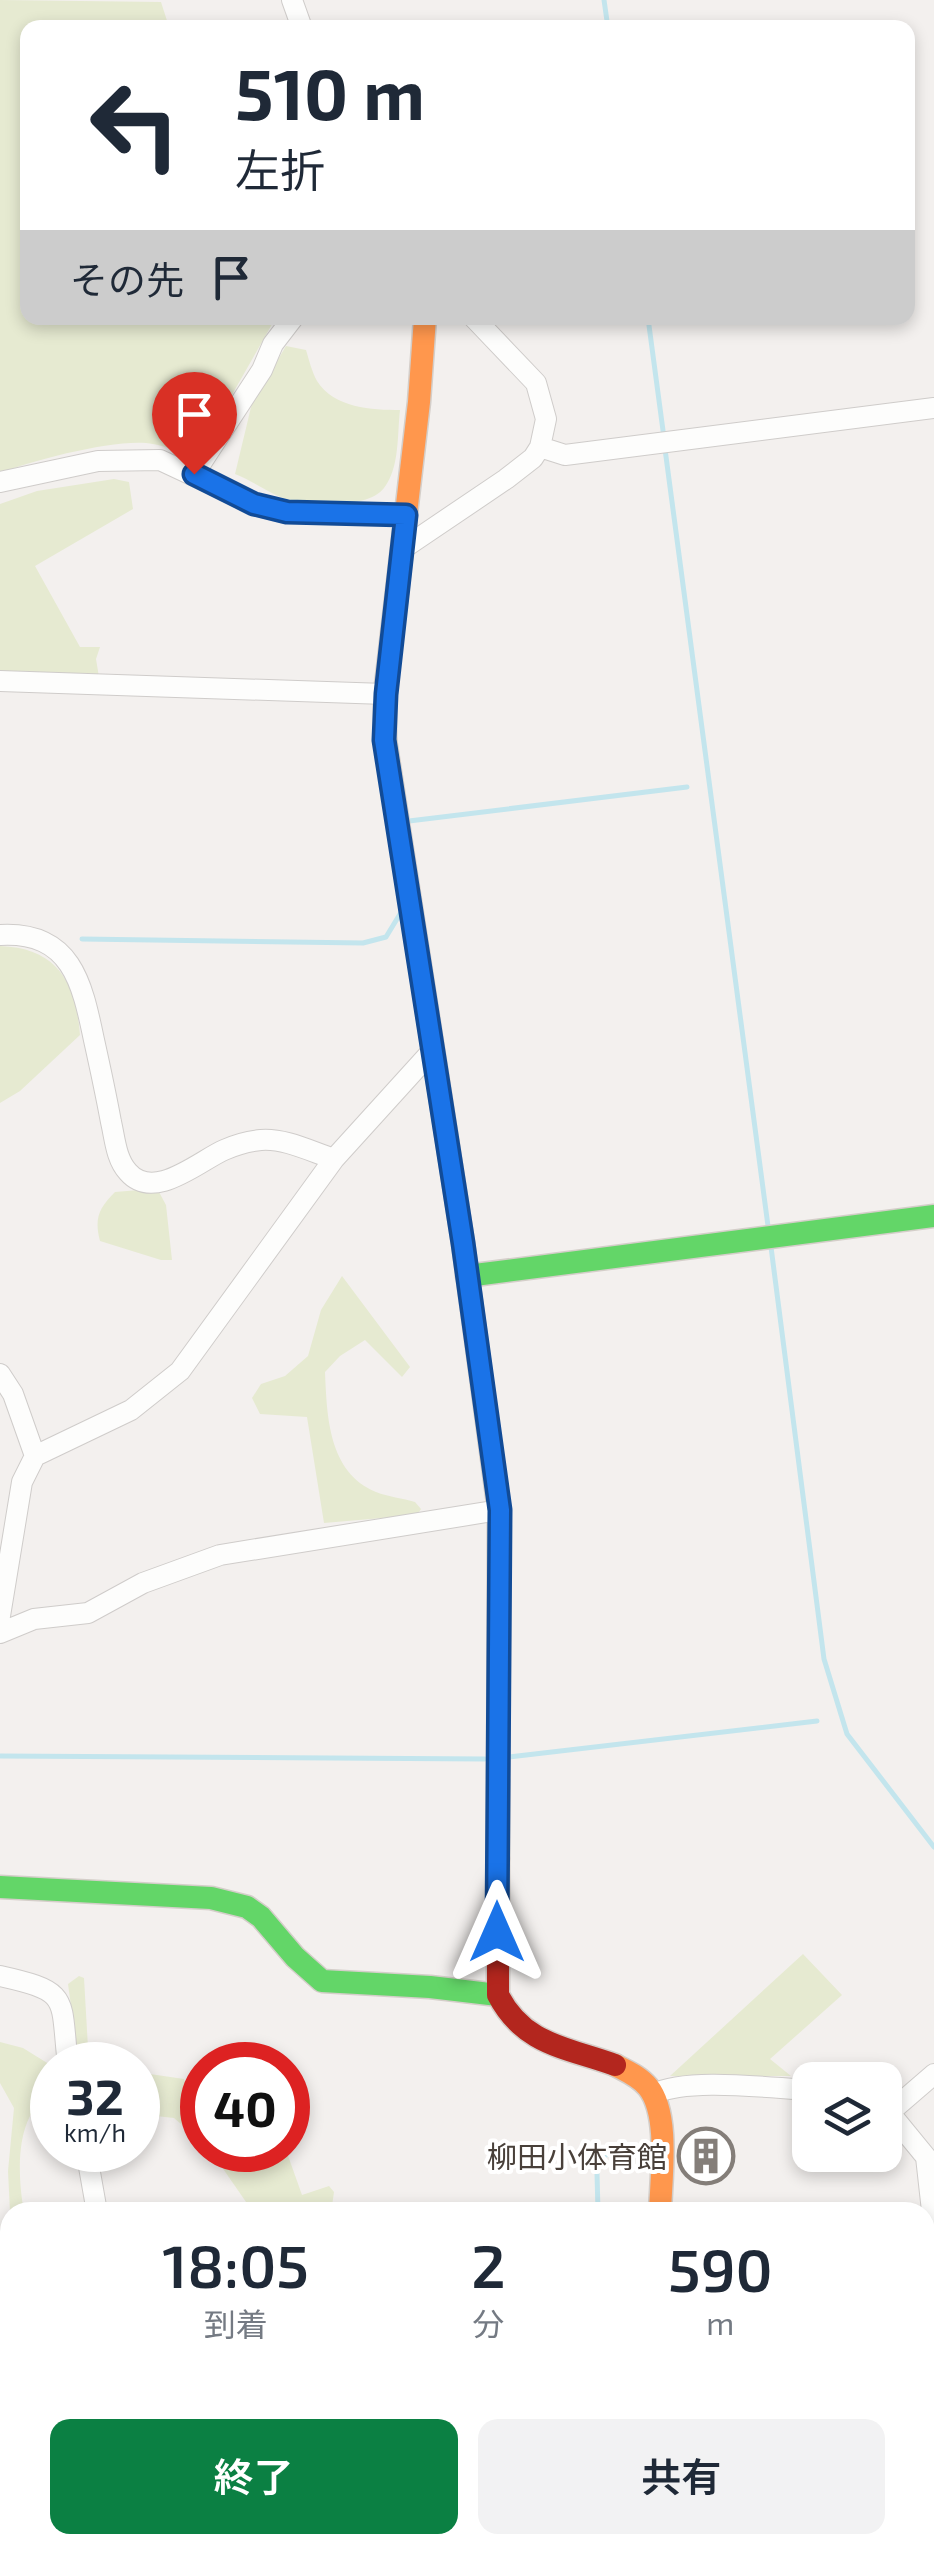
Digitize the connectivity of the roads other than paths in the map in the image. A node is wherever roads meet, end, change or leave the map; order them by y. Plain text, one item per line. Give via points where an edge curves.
1 (287, 325) edge
2 (425, 325) edge
3 (481, 325) edge
4 (934, 408) edge
5 (540, 447) junction
6 (194, 474) junction
7 (0, 482) edge
8 (406, 515) junction
9 (402, 550) junction
10 (0, 681) edge
11 (386, 694) junction
12 (0, 936) edge
13 (432, 1051) junction
14 (334, 1159) junction
15 (934, 1216) edge
16 (467, 1276) junction
17 (0, 1374) edge
18 (35, 1456) junction
19 (500, 1510) junction
20 (0, 1616) edge
21 (0, 1632) edge
22 (0, 1887) edge
23 (0, 1976) edge
24 (498, 1995) junction
25 (65, 2042) edge
26 (934, 2074) edge
27 (792, 2089) edge
28 (653, 2094) junction
29 (902, 2098) edge
30 (902, 2127) edge
31 (90, 2172) edge
32 (95, 2202) edge
33 (660, 2202) edge
34 (932, 2202) edge

1 - 6 street
2 - 8 main road
3 - 5 street via 536,384 546,420
4 - 5 street via 565,455
5 - 9 street via 506,479
6 - 7 street via 160,460 130,459
6 - 8 street via 254,504 287,512
8 - 9 main road
9 - 11 main road
10 - 11 street
11 - 13 main road via 387,757
12 - 14 street via 41,939 77,976 115,1145 138,1180 174,1178 224,1150 264,1140
13 - 14 street
13 - 16 main road
14 - 18 street via 180,1371 131,1410
15 - 16 main road
16 - 19 main road
17 - 18 street
18 - 20 street via 22,1482
19 - 21 street via 220,1555 88,1613 34,1619
19 - 24 main road
22 - 24 main road via 211,1898 261,1917 322,1981
23 - 25 street via 46,1986 61,2003
24 - 28 main road via 515,2023 536,2037 603,2060
26 - 29 street
27 - 28 street via 690,2086
28 - 33 main road
30 - 34 street via 926,2157
31 - 32 street

